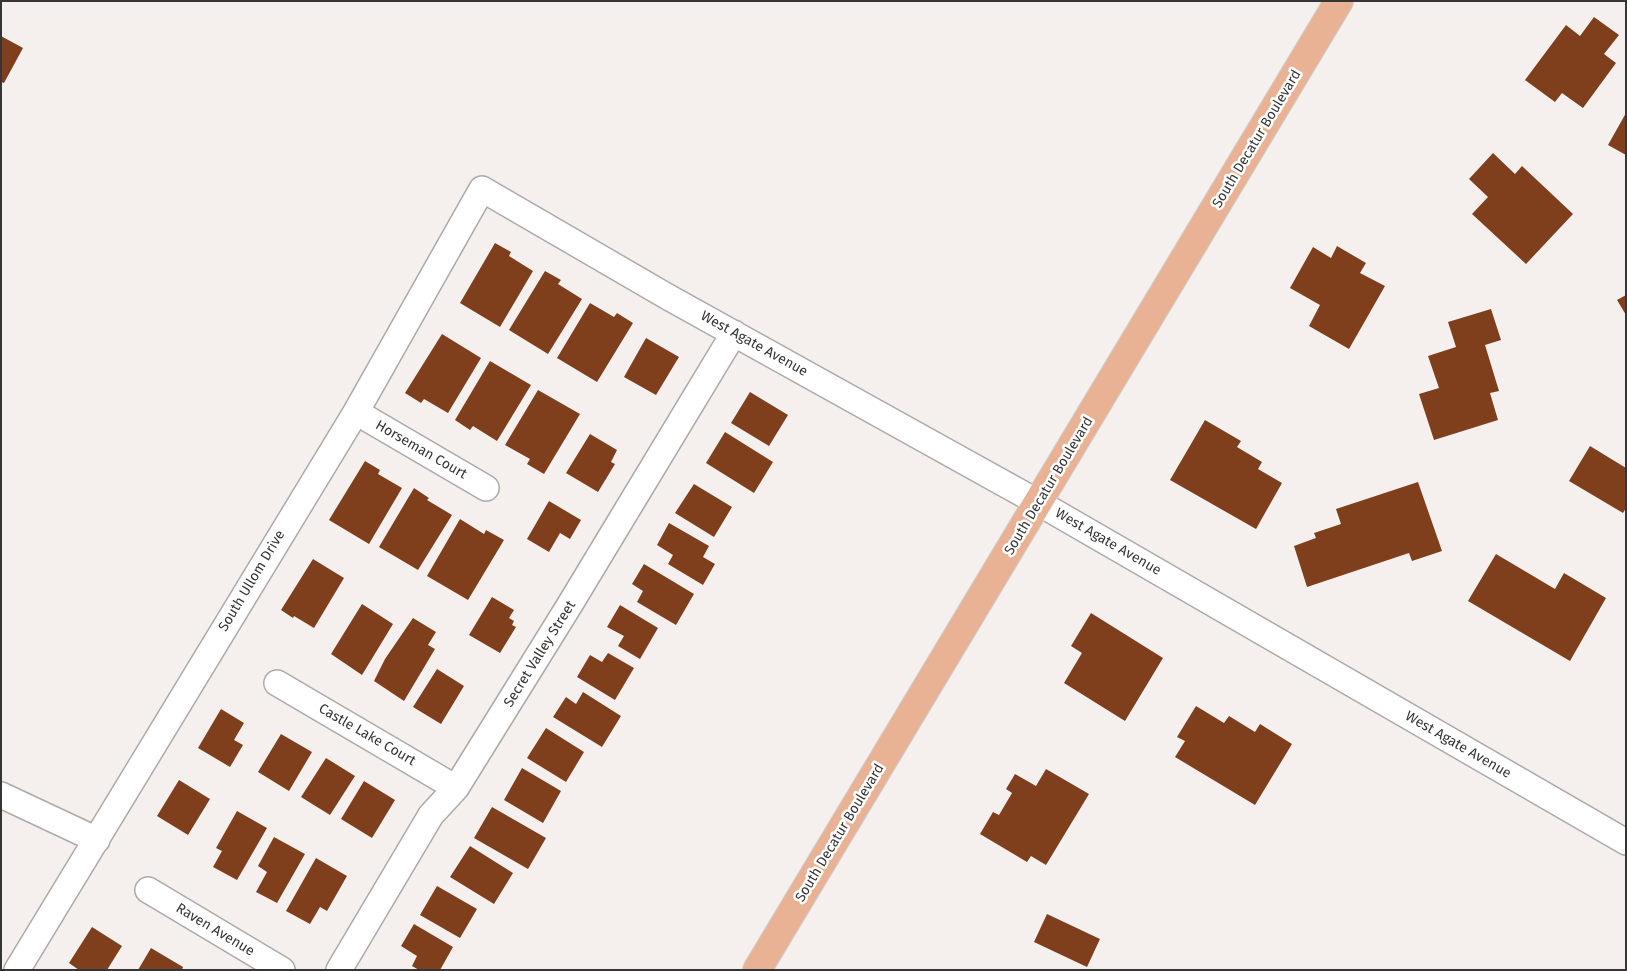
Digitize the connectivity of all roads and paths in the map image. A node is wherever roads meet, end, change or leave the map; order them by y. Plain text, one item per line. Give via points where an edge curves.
1 (1340, 1) edge
2 (482, 190) joint
3 (734, 333) junction
4 (356, 412) junction
5 (486, 488) dead end
6 (1039, 503) junction
7 (277, 683) dead end
8 (456, 788) junction
9 (1, 795) edge
10 (97, 840) junction
11 (1626, 842) edge
12 (148, 890) dead end
13 (17, 970) edge
14 (282, 970) edge
15 (339, 970) edge
16 (758, 970) edge

1 - 6 main road, South Decatur Boulevard
2 - 3 street, West Agate Avenue
2 - 4 street, South Ullom Drive
3 - 6 street, West Agate Avenue
3 - 8 street, Secret Valley Street
4 - 5 street, Horseman Court
4 - 10 street, South Ullom Drive
6 - 11 street, West Agate Avenue
6 - 16 main road, South Decatur Boulevard
7 - 8 street, Castle Lake Court
8 - 15 street, Secret Valley Street via 431,815
9 - 10 street
10 - 13 street, South Ullom Drive
12 - 14 street, Raven Avenue

